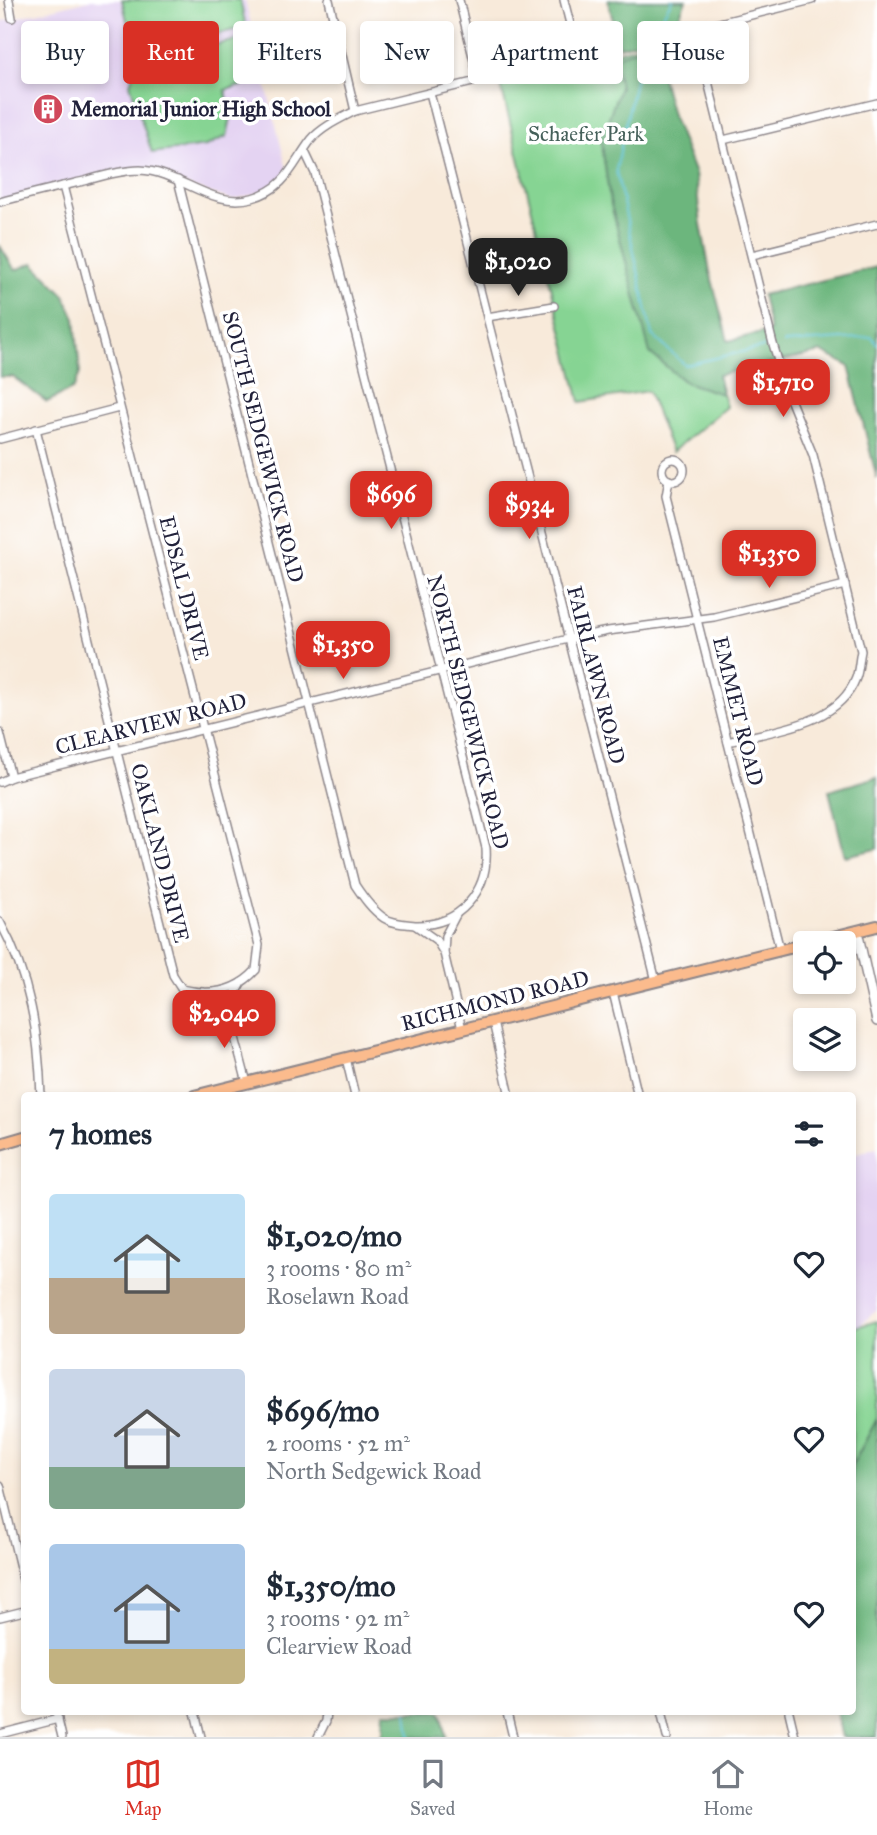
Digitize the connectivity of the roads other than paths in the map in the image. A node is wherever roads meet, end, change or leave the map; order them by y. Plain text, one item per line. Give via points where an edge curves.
1 (9, 0) edge
2 (329, 0) edge
3 (459, 0) edge
4 (565, 0) edge
5 (812, 0) edge
6 (12, 18) dead end
7 (570, 21) edge
8 (468, 36) edge
9 (468, 84) edge
10 (430, 93) junction
11 (877, 103) edge
12 (355, 111) junction
13 (723, 140) junction
14 (305, 152) junction
15 (178, 180) junction
16 (63, 186) junction
17 (0, 202) edge
18 (877, 224) edge
19 (752, 255) junction
20 (554, 306) dead end
21 (487, 317) junction
22 (119, 408) junction
23 (36, 429) junction
24 (0, 439) edge
25 (669, 480) dead end
26 (845, 585) junction
27 (697, 619) junction
28 (568, 639) junction
29 (441, 671) junction
30 (309, 704) junction
31 (202, 730) junction
32 (0, 733) edge
33 (728, 742) junction
34 (116, 752) junction
35 (10, 777) junction
36 (0, 782) edge
37 (459, 913) junction
38 (0, 922) edge
39 (412, 925) junction
40 (877, 926) edge
41 (857, 931) joint
42 (793, 947) edge
43 (780, 950) junction
44 (444, 953) junction
45 (656, 981) junction
46 (242, 983) junction
47 (613, 992) junction
48 (208, 993) junction
49 (229, 1011) junction
50 (877, 1021) edge
51 (493, 1022) junction
52 (462, 1029) junction
53 (346, 1058) junction
54 (247, 1083) junction
55 (41, 1092) edge
56 (210, 1092) edge
57 (354, 1092) edge
58 (509, 1092) edge
59 (637, 1092) edge
60 (21, 1139) edge
61 (0, 1144) edge
62 (0, 1485) edge
63 (21, 1572) edge
64 (21, 1612) edge
65 (0, 1617) edge
66 (57, 1715) edge
67 (196, 1715) edge
68 (327, 1715) edge
69 (508, 1715) edge
70 (662, 1715) edge
71 (790, 1715) edge
72 (0, 1734) edge
73 (62, 1737) edge
74 (201, 1737) edge
75 (318, 1737) edge
76 (513, 1737) edge
77 (667, 1737) edge
78 (795, 1737) edge

1 - 6 street
2 - 12 street
3 - 8 street
4 - 7 street
5 - 13 street via 695,29
9 - 10 street
10 - 12 street
10 - 21 street, FAIRLAWN ROAD
11 - 13 street
12 - 14 street via 325,128
13 - 19 street
14 - 15 street via 272,189 252,198 232,200 207,194
14 - 29 street, NORTH SEDGEWICK ROAD via 315,173
15 - 16 street via 140,170
15 - 30 street, SOUTH SEDGEWICK ROAD
16 - 17 street
16 - 22 street, EDSAL DRIVE
18 - 19 street
19 - 26 street via 782,374 813,456
20 - 21 street
21 - 28 street, FAIRLAWN ROAD
22 - 23 street
22 - 31 street, EDSAL DRIVE
23 - 24 street
23 - 34 street, OAKLAND DRIVE
25 - 27 street, EMMET ROAD via 666,496
26 - 27 street, CLEARVIEW ROAD
26 - 33 street via 861,651 848,694 822,716
27 - 28 street, CLEARVIEW ROAD
27 - 33 street, EMMET ROAD
28 - 29 street, CLEARVIEW ROAD
28 - 45 street, FAIRLAWN ROAD
29 - 30 street, CLEARVIEW ROAD
29 - 37 street, NORTH SEDGEWICK ROAD via 486,848 477,894
30 - 31 street, CLEARVIEW ROAD
30 - 39 street, SOUTH SEDGEWICK ROAD via 355,885 385,919
31 - 34 street, CLEARVIEW ROAD
31 - 46 street, EDSAL DRIVE via 259,945 256,970
32 - 35 street
33 - 43 street, EMMET ROAD
34 - 35 street, CLEARVIEW ROAD
34 - 48 street, OAKLAND DRIVE via 173,975 183,989
35 - 36 street, CLEARVIEW ROAD
37 - 39 street
37 - 44 street, NORTH SEDGEWICK ROAD via 445,936
38 - 55 street via 28,989 40,1056
39 - 44 street via 428,932
40 - 41 main road, RICHMOND ROAD
41 - 50 street
42 - 43 main road, RICHMOND ROAD
43 - 45 main road, RICHMOND ROAD
44 - 52 street
45 - 47 main road, RICHMOND ROAD
46 - 48 street
46 - 49 street, EDSAL DRIVE
47 - 51 main road, RICHMOND ROAD
47 - 59 street
48 - 49 street
49 - 54 street
51 - 52 main road, RICHMOND ROAD
51 - 58 street
52 - 53 main road, RICHMOND ROAD
53 - 54 main road, RICHMOND ROAD
53 - 57 street
54 - 56 main road, RICHMOND ROAD
60 - 61 main road
62 - 63 street
64 - 65 street
66 - 72 street
66 - 73 street
67 - 74 street
68 - 75 street
69 - 76 street
70 - 77 street
71 - 78 street

